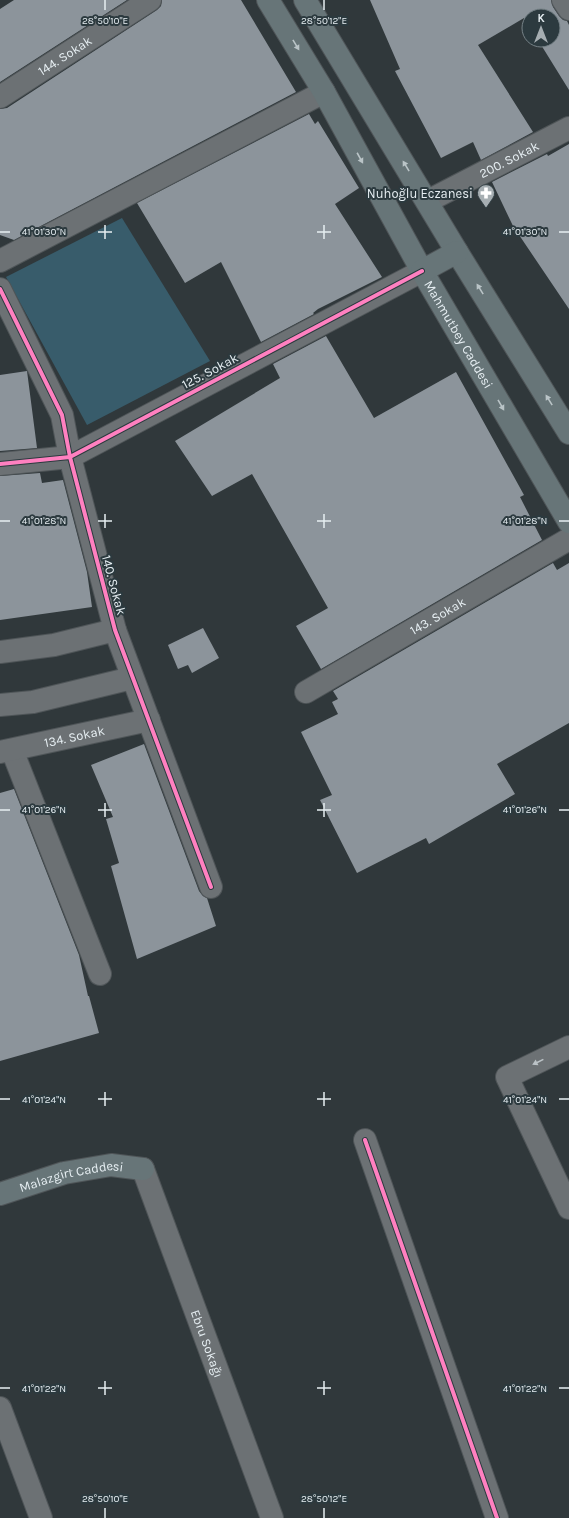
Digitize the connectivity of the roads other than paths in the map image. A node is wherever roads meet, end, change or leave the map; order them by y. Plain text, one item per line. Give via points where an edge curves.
1 (150, 0) edge
2 (268, 0) edge
3 (306, 0) edge
4 (563, 0) edge
5 (569, 10) edge
6 (324, 92) junction
7 (0, 97) edge
8 (569, 128) edge
9 (428, 200) junction
10 (458, 252) junction
11 (0, 261) edge
12 (422, 271) junction
13 (0, 289) edge
14 (569, 433) edge
15 (70, 456) junction
16 (0, 464) edge
17 (569, 522) edge
18 (569, 539) edge
19 (115, 630) junction
20 (0, 652) edge
21 (132, 678) junction
22 (306, 692) dead end
23 (0, 705) edge
24 (149, 720) junction
25 (6, 751) edge
26 (211, 887) dead end
27 (100, 974) dead end
28 (569, 1047) edge
29 (365, 1140) dead end
30 (143, 1169) joint
31 (0, 1194) edge
32 (569, 1208) edge
33 (0, 1408) edge
34 (41, 1518) edge
35 (272, 1518) edge
36 (497, 1518) edge

1 - 7 street, 144. Sokak
2 -> 6 main road, Mahmutbey Caddesi
9 -> 3 main road
4 - 5 street
6 - 11 street
6 -> 12 main road, Mahmutbey Caddesi
8 - 9 street, 200. Sokak
9 - 10 main road
10 - 12 main road
14 -> 10 main road
12 - 15 street, 125. Sokak
12 -> 17 main road, Mahmutbey Caddesi
13 - 15 street, 140. Sokak via 62,415
15 - 16 street, 125. Sokak
15 - 19 street, 140. Sokak
18 - 22 street, 143. Sokak
19 - 20 street via 54,645
19 - 21 street, 140. Sokak
21 - 23 street via 33,702
21 - 24 street, 140. Sokak
24 - 25 street, 134. Sokak
24 - 26 street, 140. Sokak
25 - 27 street
28 -> 32 street via 507,1077
29 - 36 street
30 - 31 main road, Malazgirt Caddesi via 112,1165 64,1173
30 - 35 street, Ebru Sokağı
33 - 34 street

